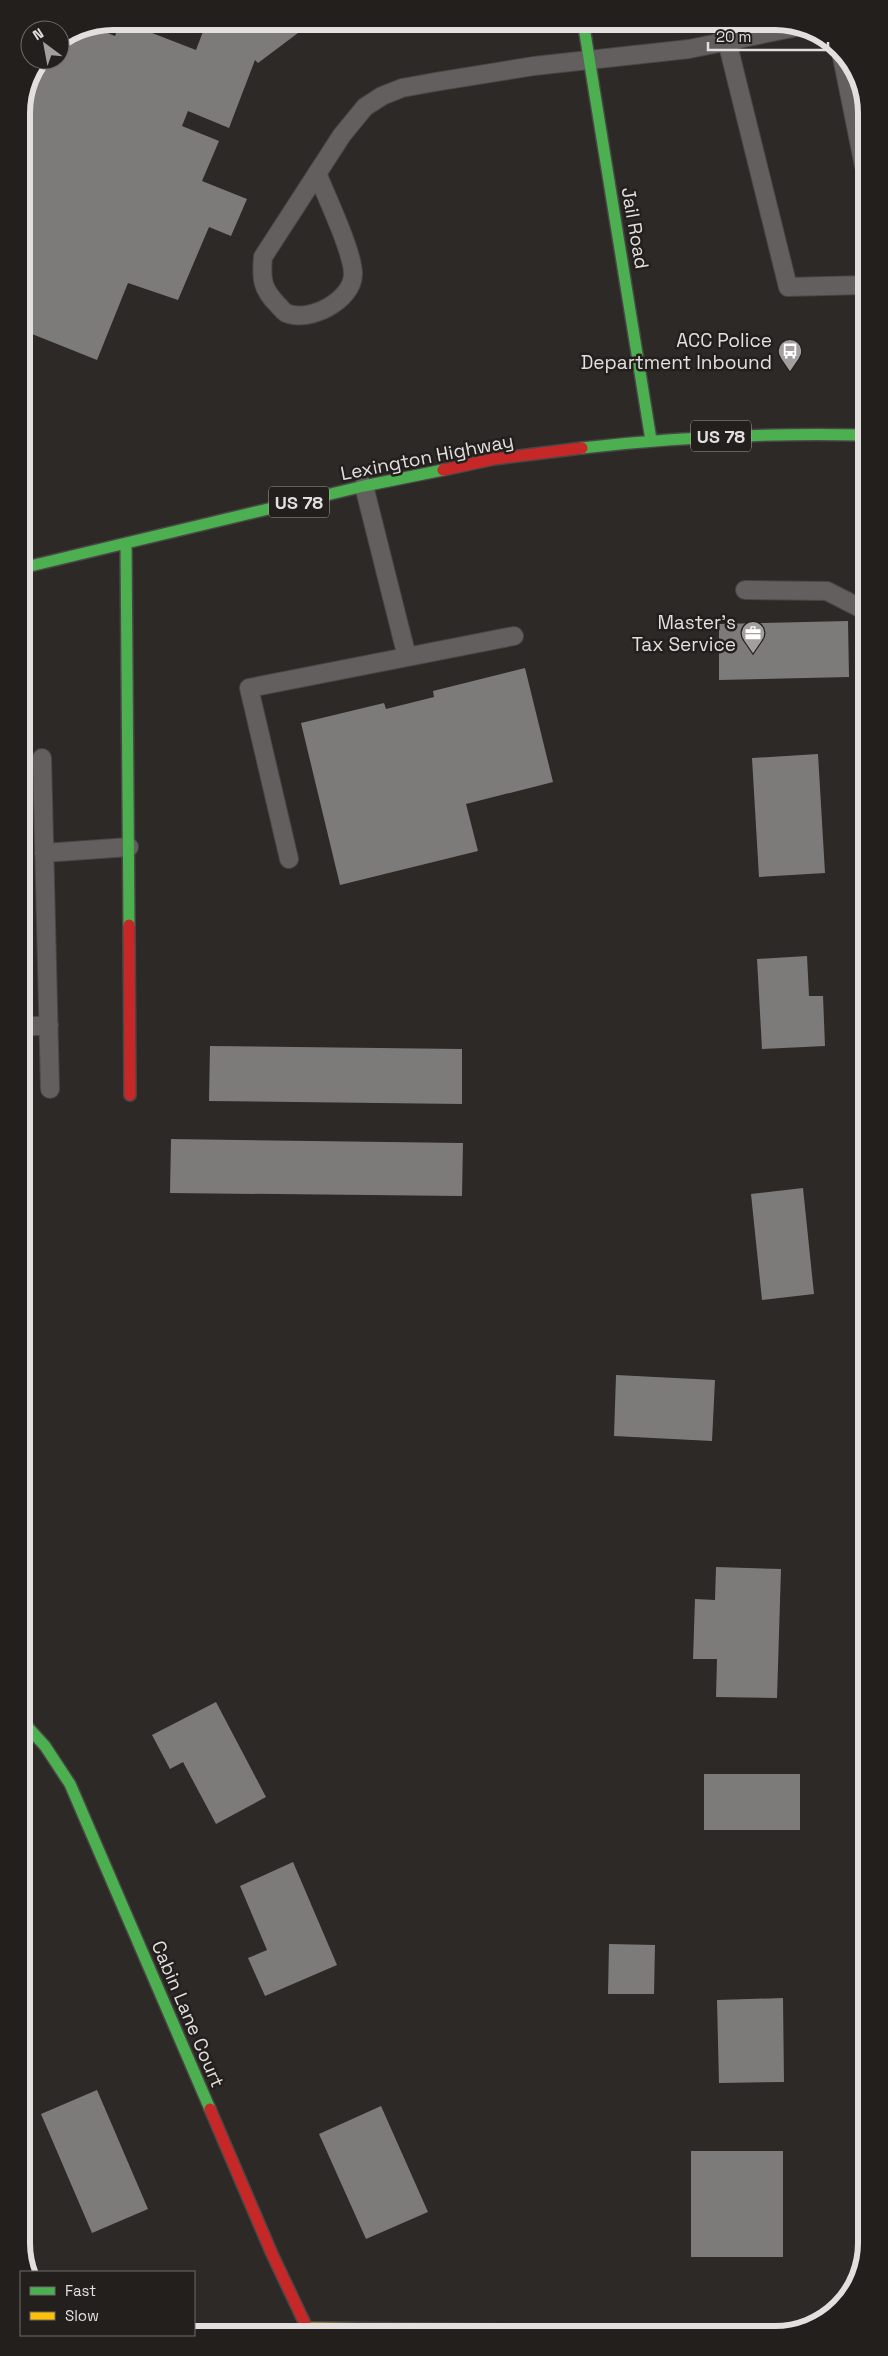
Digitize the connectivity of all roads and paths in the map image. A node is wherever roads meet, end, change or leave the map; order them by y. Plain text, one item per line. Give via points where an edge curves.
1 (584, 30) edge
2 (724, 30) edge
3 (782, 30) edge
4 (727, 42) junction
5 (591, 62) junction
6 (844, 67) edge
7 (858, 136) edge
8 (317, 173) junction
9 (858, 285) edge
10 (858, 436) edge
11 (651, 440) junction
12 (364, 486) junction
13 (126, 543) junction
14 (30, 566) edge
15 (745, 590) dead end
16 (858, 607) edge
17 (514, 636) dead end
18 (407, 657) junction
19 (42, 758) dead end
20 (129, 847) junction
21 (44, 853) junction
22 (289, 859) dead end
23 (49, 1025) junction
24 (30, 1026) edge
25 (50, 1089) dead end
26 (130, 1095) dead end
27 (30, 1730) edge
28 (301, 2326) edge

1 - 5 main road, Jail Road
2 - 4 lane
3 - 4 lane
4 - 5 lane
4 - 9 lane via 788,288
5 - 8 lane via 534,66 435,82 402,88 382,96 365,107 353,121
5 - 11 main road, Jail Road
6 - 7 lane
8 - 8 lane via 263,257 261,276 267,294 286,313 307,315 328,309 346,295 354,275
10 - 11 main road, US 78 via 788,433
11 - 12 main road, Lexington Highway / US 78 via 494,459
12 - 13 main road, Lexington Highway / US 78
12 - 18 lane
13 - 14 main road, Lexington Highway / US 78
13 - 20 main road
15 - 16 lane via 828,592
17 - 18 lane
18 - 22 lane via 249,688
19 - 21 lane
20 - 21 lane
20 - 26 main road
21 - 23 lane
23 - 24 lane
23 - 25 lane
27 - 28 main road, Cabin Lane Court via 70,1784

